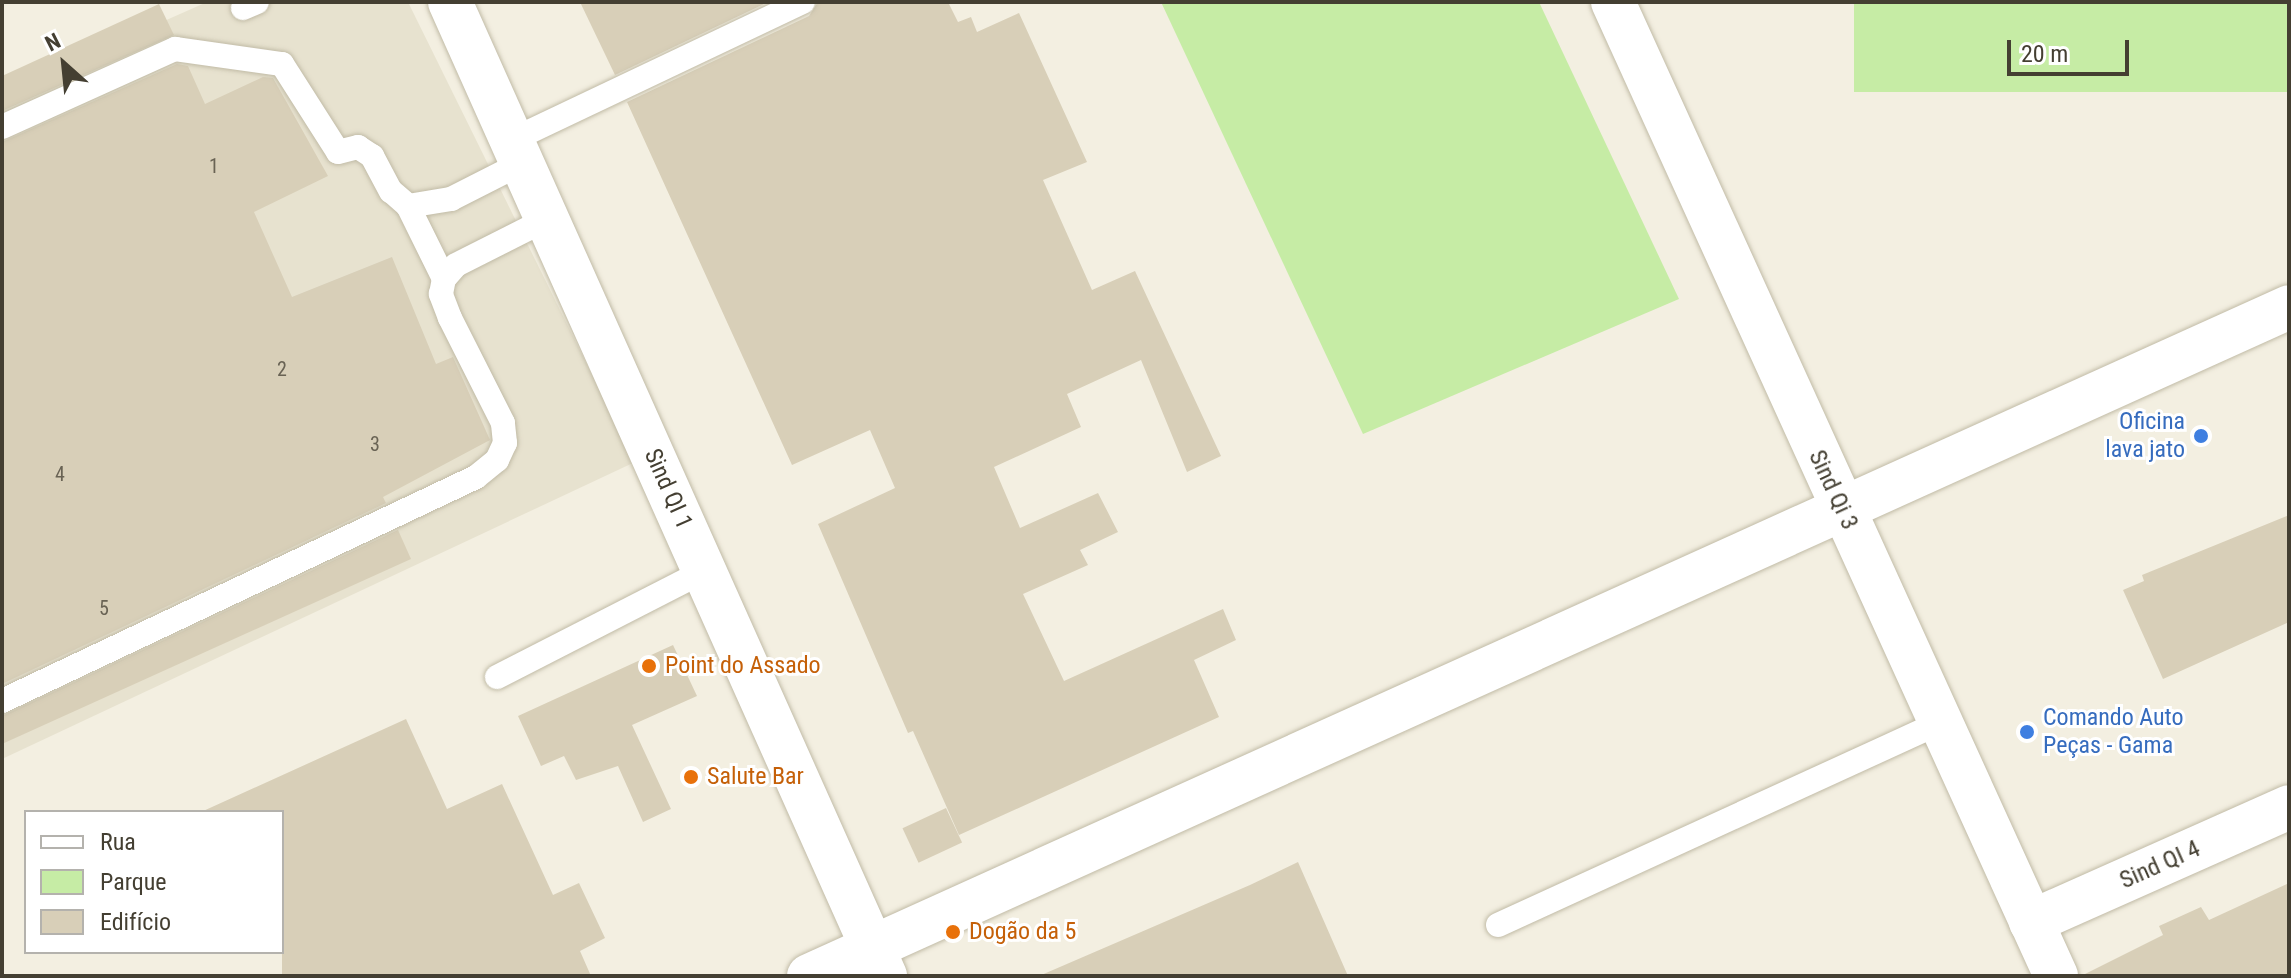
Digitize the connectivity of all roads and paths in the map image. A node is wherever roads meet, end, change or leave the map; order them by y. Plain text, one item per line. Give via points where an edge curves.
1 (450, 2) edge
2 (803, 2) edge
3 (1613, 2) edge
4 (2, 127) edge
5 (517, 152) junction
6 (408, 206) junction
7 (547, 219) junction
8 (444, 279) junction
9 (2289, 307) edge
10 (1841, 508) junction
11 (704, 571) junction
12 (497, 677) dead end
13 (2, 701) edge
14 (1944, 721) junction
15 (2289, 807) edge
16 (2031, 922) junction
17 (1498, 925) dead end
18 (878, 961) edge
19 (809, 976) edge
20 (2056, 976) edge

1 - 5 street, Sind QI 1
2 - 5 lane
3 - 10 street, Sind Qi 3
4 - 6 lane via 175,49 282,64 338,152 358,147 372,156 391,191
5 - 6 lane via 479,186 434,205
5 - 7 street, Sind QI 1
6 - 8 lane
7 - 8 lane via 456,265
7 - 11 street, Sind QI 1
8 - 13 lane via 441,294 450,318 503,423 505,443 497,460 476,477
9 - 10 street
10 - 14 street, Sind Qi 3
10 - 18 street
11 - 12 lane
11 - 18 street, Sind QI 1
14 - 16 street, Sind Qi 3
14 - 17 lane
15 - 16 street, Sind QI 4
16 - 20 street, Sind Qi 3
18 - 19 street

